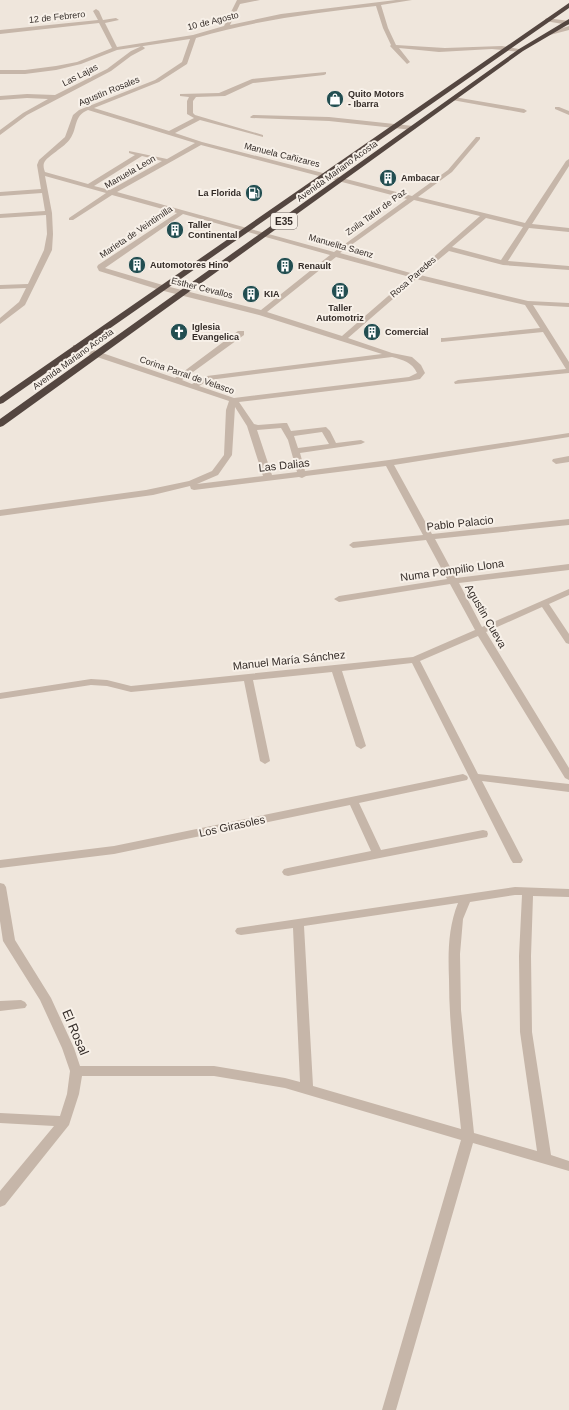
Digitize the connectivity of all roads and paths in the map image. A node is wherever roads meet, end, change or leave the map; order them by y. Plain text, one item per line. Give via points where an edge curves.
1 (257, 0) edge
2 (409, 0) edge
3 (240, 2) edge
4 (378, 4) junction
5 (569, 5) edge
6 (96, 12) dead end
7 (116, 20) dead end
8 (547, 20) junction
9 (102, 21) junction
10 (568, 24) edge
11 (226, 27) junction
12 (0, 32) edge
13 (194, 37) junction
14 (171, 39) junction
15 (393, 46) junction
16 (507, 47) junction
17 (115, 49) junction
18 (521, 50) junction
19 (406, 62) dead end
20 (0, 72) edge
21 (324, 73) dead end
22 (182, 95) dead end
23 (193, 96) junction
24 (56, 97) junction
25 (0, 98) edge
26 (454, 99) junction
27 (87, 108) junction
28 (557, 108) dead end
29 (524, 111) dead end
30 (569, 113) edge
31 (253, 117) dead end
32 (199, 118) junction
33 (395, 126) junction
34 (413, 128) junction
35 (0, 133) edge
36 (168, 134) junction
37 (261, 136) dead end
38 (478, 138) dead end
39 (200, 143) junction
40 (131, 152) dead end
41 (141, 154) junction
42 (169, 161) junction
43 (569, 161) edge
44 (41, 172) junction
45 (326, 174) junction
46 (343, 179) junction
47 (89, 186) junction
48 (44, 191) junction
49 (112, 192) junction
50 (0, 194) edge
51 (413, 198) junction
52 (182, 212) junction
53 (49, 213) junction
54 (0, 216) edge
55 (484, 216) junction
56 (71, 220) dead end
57 (528, 226) junction
58 (248, 229) junction
59 (569, 230) edge
60 (267, 234) junction
61 (447, 248) junction
62 (335, 254) junction
63 (503, 263) junction
64 (101, 267) joint
65 (569, 268) edge
66 (414, 276) junction
67 (30, 286) junction
68 (0, 287) edge
69 (163, 288) junction
70 (184, 293) junction
71 (528, 303) junction
72 (569, 306) edge
73 (262, 313) junction
74 (0, 322) edge
75 (545, 330) junction
76 (241, 333) dead end
77 (342, 340) junction
78 (444, 340) dead end
79 (76, 347) junction
80 (97, 354) junction
81 (392, 355) junction
82 (569, 370) edge
83 (176, 381) junction
84 (458, 382) dead end
85 (192, 387) junction
86 (233, 400) junction
87 (0, 401) edge
88 (278, 418) dead end
89 (0, 424) edge
90 (250, 426) junction
91 (284, 426) junction
92 (289, 434) junction
93 (569, 435) edge
94 (361, 442) dead end
95 (334, 446) junction
96 (295, 451) junction
97 (569, 459) edge
98 (556, 461) dead end
99 (389, 463) junction
100 (302, 475) junction
101 (268, 477) junction
102 (146, 493) junction
103 (0, 513) edge
104 (569, 522) edge
105 (430, 538) junction
106 (353, 545) dead end
107 (569, 567) edge
108 (453, 581) junction
109 (569, 592) edge
110 (339, 599) dead end
111 (544, 603) junction
112 (480, 631) junction
113 (569, 641) edge
114 (415, 660) junction
115 (336, 668) junction
116 (248, 677) junction
117 (0, 696) edge
118 (361, 746) dead end
119 (264, 761) dead end
120 (569, 776) edge
121 (476, 777) junction
122 (463, 778) dead end
123 (569, 788) edge
124 (353, 801) junction
125 (483, 834) dead end
126 (378, 854) junction
127 (518, 860) dead end
128 (0, 864) edge
129 (288, 872) dead end
130 (0, 887) edge
131 (528, 891) junction
132 (569, 893) edge
133 (466, 898) junction
134 (298, 922) junction
135 (241, 931) dead end
136 (21, 1005) dead end
137 (0, 1006) edge
138 (76, 1072) junction
139 (307, 1090) junction
140 (0, 1118) edge
141 (65, 1121) junction
142 (468, 1137) junction
143 (545, 1160) junction
144 (569, 1166) edge
145 (0, 1201) edge
146 (389, 1410) edge

1 - 3 street
2 - 4 street, 10 de Agosto
3 - 11 street
4 - 11 street, 10 de Agosto via 281,16
4 - 15 street
5 - 8 highway, Avenida Mariano Acosta / E35
6 - 9 street
7 - 9 street, 12 de Febrero
8 - 10 street
8 - 16 highway, Avenida Mariano Acosta / E35
9 - 12 street, 12 de Febrero
9 - 17 street
10 - 18 highway, Avenida Mariano Acosta / E35
11 - 13 street, 10 de Agosto
13 - 14 street, 10 de Agosto
13 - 27 street, Agustin Rosales via 186,63 158,81
14 - 17 street, 10 de Agosto
14 - 24 street, Las Lajas via 137,49 110,69
15 - 16 street via 444,50
15 - 19 street
16 - 18 street
16 - 33 highway, Avenida Mariano Acosta / E35
17 - 20 street, 10 de Agosto via 79,63 56,68
18 - 26 highway, Avenida Mariano Acosta / E35
21 - 23 street via 252,81 225,94
22 - 23 street
23 - 32 street via 190,101 190,114
24 - 25 street
24 - 35 street, Las Lajas via 24,114
26 - 29 street
26 - 34 highway, Avenida Mariano Acosta / E35
27 - 36 street, Manuela Cañizares
27 - 44 street, Agustin Rosales via 76,115 68,138 62,145 42,160
28 - 30 street
31 - 33 street via 329,119
32 - 36 street
32 - 37 street
33 - 34 street
33 - 45 highway, Avenida Mariano Acosta / E35
34 - 46 highway, Avenida Mariano Acosta / E35
36 - 39 street, Manuela Cañizares
38 - 51 street, Zoila Tafur de Paz via 450,172
39 - 42 street, Manuela Leon
39 - 45 street, Manuela Cañizares
40 - 41 street
41 - 42 street
41 - 47 street
42 - 49 street, Manuela Leon
43 - 57 street
44 - 47 street, Manuelita Saenz
44 - 48 street
45 - 46 street, Manuela Cañizares
45 - 58 highway, Avenida Mariano Acosta / E35
46 - 51 street, Manuela Cañizares
46 - 60 highway, Avenida Mariano Acosta / E35
47 - 49 street, Manuelita Saenz
48 - 50 street
48 - 53 street
49 - 52 street, Manuelita Saenz
49 - 56 street, Manuela Leon
51 - 55 street, Manuela Cañizares
51 - 62 street, Zoila Tafur de Paz
52 - 58 street, Manuelita Saenz
52 - 64 street, Marieta de Veintimilla
53 - 54 street
53 - 67 street via 48,250
55 - 57 street, Manuela Cañizares
55 - 61 street, Rosa Paredes
57 - 59 street, Manuela Cañizares
57 - 63 street
58 - 60 street, Manuelita Saenz
58 - 69 highway, Avenida Mariano Acosta / E35
60 - 62 street, Manuelita Saenz
60 - 70 highway, Avenida Mariano Acosta / E35
61 - 63 street
61 - 66 street, Rosa Paredes
62 - 66 street, Manuelita Saenz
62 - 73 street, Zoila Tafur de Paz
63 - 65 street
64 - 69 street, Esther Cevallos
66 - 71 street, Manuelita Saenz
66 - 77 street, Rosa Paredes
67 - 68 street
67 - 74 street via 22,303
69 - 70 street, Esther Cevallos
69 - 79 highway, Avenida Mariano Acosta / E35
70 - 73 street, Esther Cevallos
70 - 80 highway, Avenida Mariano Acosta / E35
71 - 72 street, Manuelita Saenz
71 - 75 street
73 - 77 street, Esther Cevallos
75 - 78 street
75 - 82 street
76 - 83 street
77 - 81 street, Esther Cevallos
79 - 80 street, Corina Parral de Velasco
79 - 87 highway, Avenida Mariano Acosta / E35
80 - 83 street, Corina Parral de Velasco
80 - 89 highway, Avenida Mariano Acosta / E35
81 - 85 street via 207,378
81 - 86 street, Esther Cevallos via 410,359 421,373 418,377 410,379
82 - 84 street
83 - 85 street, Corina Parral de Velasco
85 - 86 street, Corina Parral de Velasco
86 - 90 street, Corina Parral de Velasco via 241,407
86 - 102 street via 230,410 228,455 215,473 192,483
88 - 91 street
90 - 91 street
90 - 101 street, Corina Parral de Velasco
91 - 92 street
92 - 95 street via 323,429
92 - 96 street
93 - 99 street, Las Dalias
94 - 95 street
95 - 96 street
96 - 100 street
97 - 98 street
99 - 100 street, Las Dalias
99 - 105 street, Agustin Cueva
100 - 101 street, Las Dalias
101 - 102 street, Las Dalias
102 - 103 street, Las Dalias
104 - 105 street, Pablo Palacio
105 - 106 street, Pablo Palacio
105 - 108 street, Agustin Cueva
107 - 108 street, Numa Pompilio Llona
108 - 110 street, Numa Pompilio Llona
108 - 112 street, Agustin Cueva
109 - 111 street, Manuel María Sánchez
111 - 112 street, Manuel María Sánchez
111 - 113 street
112 - 114 street, Manuel María Sánchez
112 - 120 street, Agustin Cueva
114 - 115 street, Manuel María Sánchez
114 - 121 street
115 - 116 street, Manuel María Sánchez
115 - 118 street
116 - 117 street, Manuel María Sánchez via 131,688 102,681
116 - 119 street
121 - 123 street
121 - 127 street
122 - 124 street, Los Girasoles
124 - 126 street
124 - 128 street, Los Girasoles via 114,850
125 - 126 street
126 - 129 street
130 - 138 street, El Rosal via 9,941 45,998
131 - 132 street
131 - 133 street
131 - 143 street via 525,956 526,1032
133 - 134 street
133 - 142 street via 457,920 454,1010
134 - 135 street
134 - 139 street
136 - 137 street
138 - 139 street via 214,1070 285,1083
138 - 141 street, El Rosal
139 - 142 street
140 - 141 street
141 - 145 street, El Rosal
142 - 143 street
142 - 146 street
143 - 144 street

